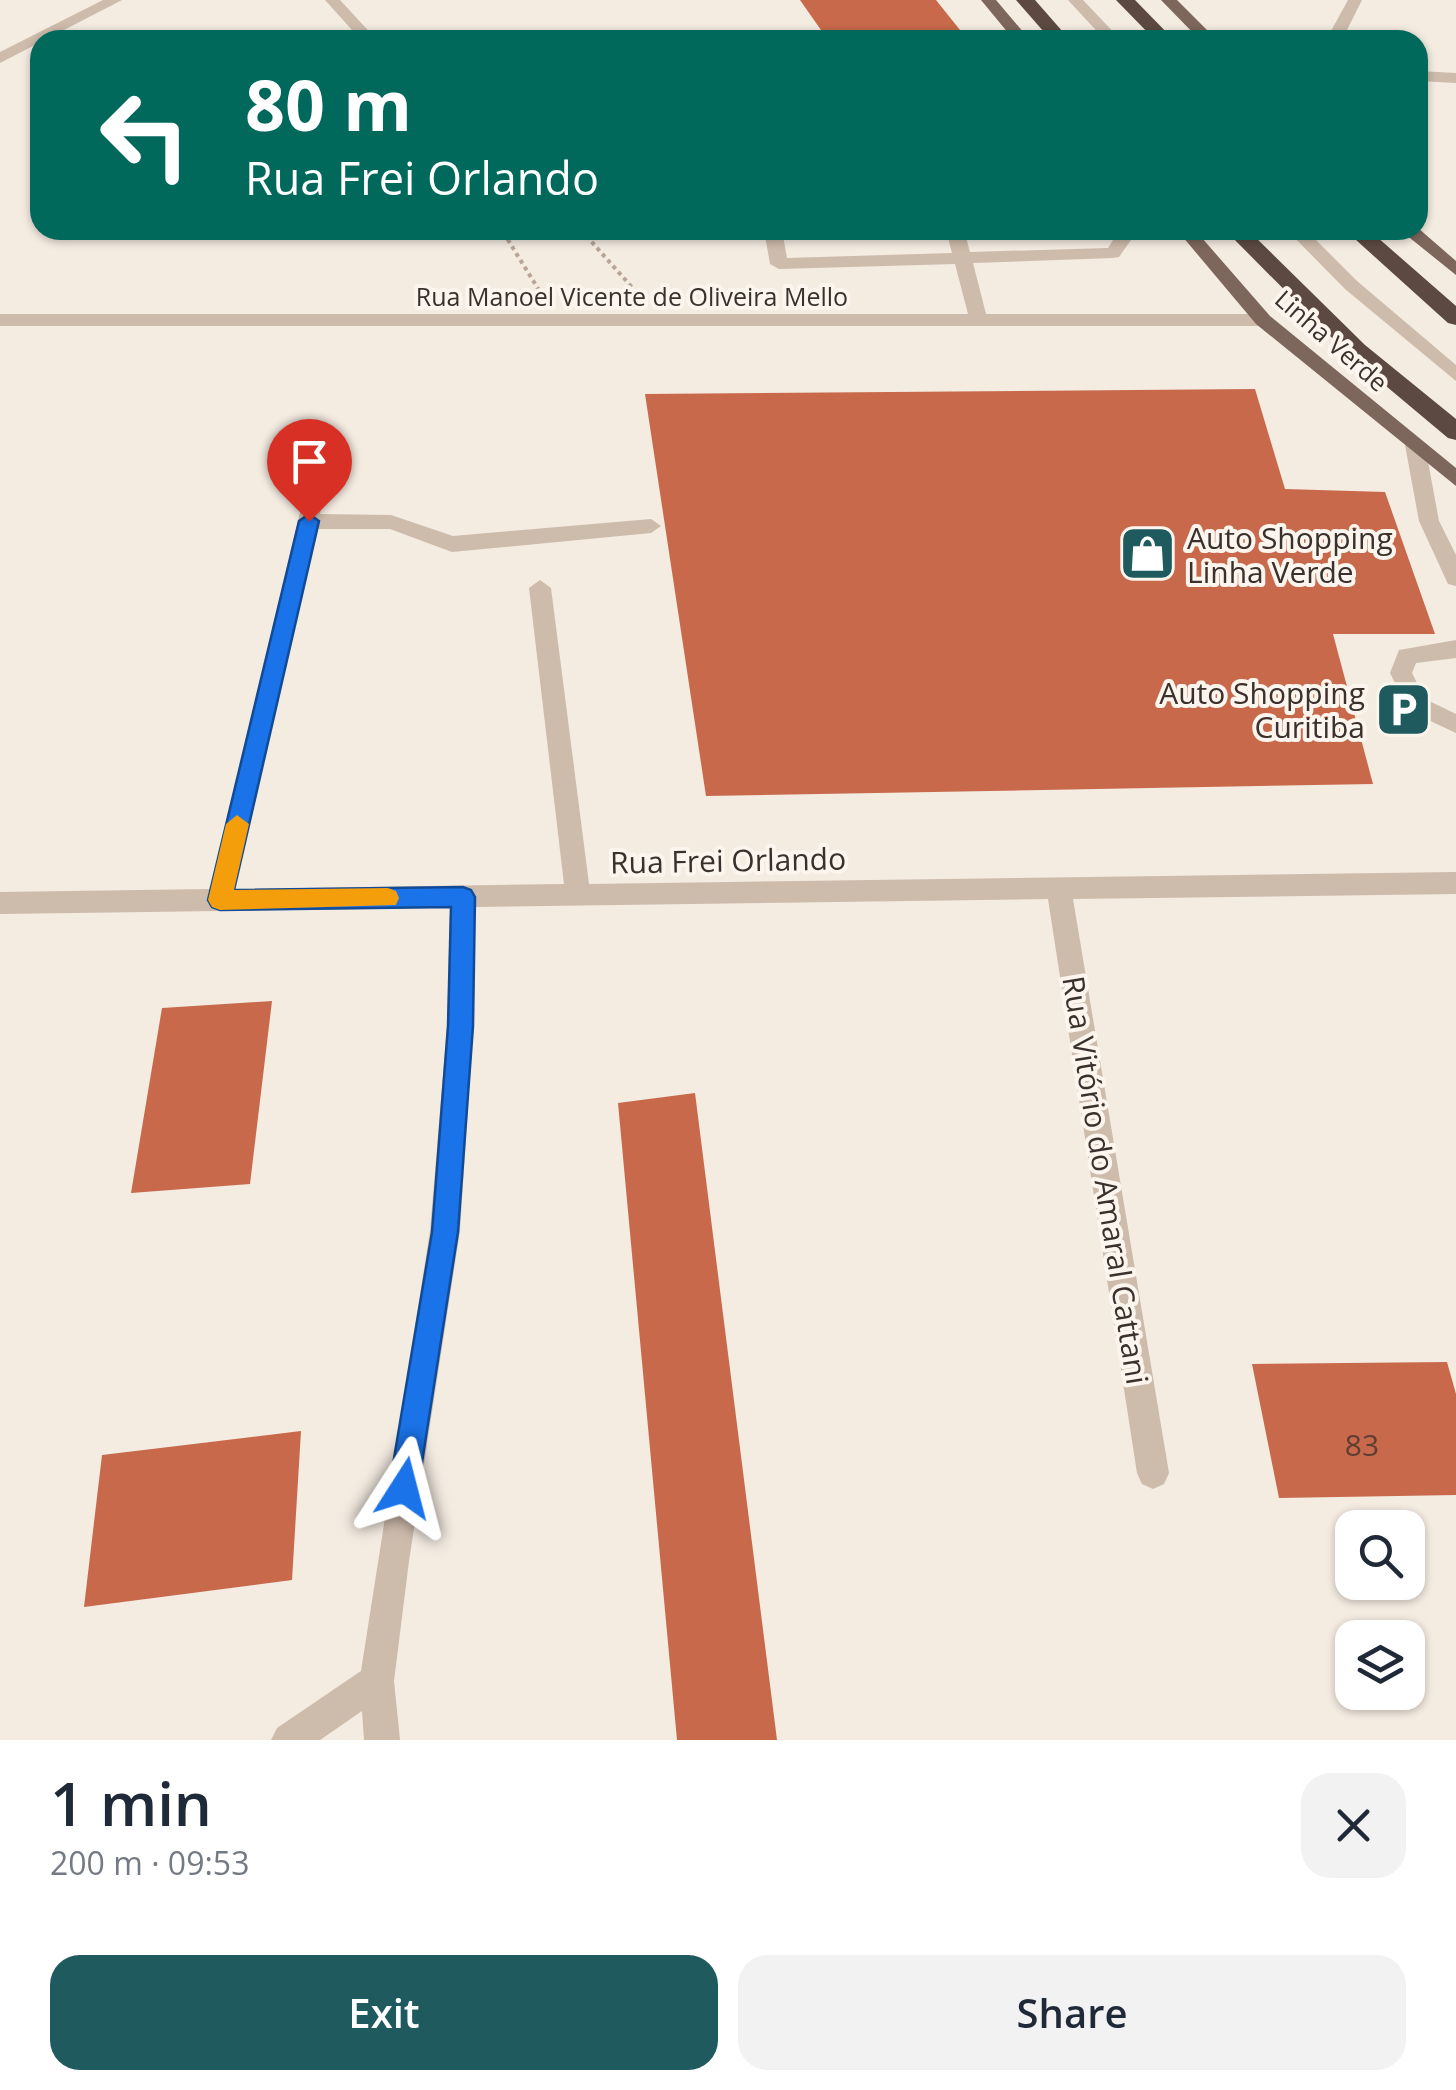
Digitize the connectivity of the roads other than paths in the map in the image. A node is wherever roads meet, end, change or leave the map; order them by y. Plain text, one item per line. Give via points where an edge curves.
1 (115, 0) edge
2 (332, 0) edge
3 (988, 0) edge
4 (1025, 0) edge
5 (1075, 0) edge
6 (1125, 0) edge
7 (1168, 0) edge
8 (1355, 0) edge
9 (56, 30) edge
10 (360, 30) edge
11 (1014, 30) edge
12 (1053, 30) edge
13 (1104, 30) edge
14 (1154, 30) edge
15 (1198, 30) edge
16 (1339, 30) edge
17 (30, 43) edge
18 (0, 58) edge
19 (1428, 77) edge
20 (1456, 78) edge
21 (774, 240) edge
22 (957, 240) edge
23 (1122, 240) edge
24 (1195, 240) edge
25 (1246, 240) edge
26 (1306, 240) edge
27 (1367, 240) edge
28 (1421, 240) edge
29 (962, 259) junction
30 (1456, 270) edge
31 (1456, 318) edge
32 (0, 320) edge
33 (1263, 320) junction
34 (979, 321) junction
35 (1456, 375) edge
36 (1456, 432) edge
37 (1414, 445) junction
38 (1456, 478) edge
39 (651, 526) dead end
40 (1456, 578) edge
41 (540, 588) dead end
42 (1456, 650) edge
43 (1456, 724) edge
44 (1456, 883) edge
45 (1058, 888) junction
46 (578, 895) junction
47 (463, 897) junction
48 (220, 900) junction
49 (0, 903) edge
50 (1153, 1473) dead end
51 (377, 1681) junction
52 (288, 1740) edge
53 (382, 1740) edge

1 - 9 street
2 - 10 street
3 - 11 main road
4 - 12 highway
5 - 13 street
6 - 14 highway
7 - 15 main road
8 - 16 street
17 - 18 street
19 - 20 street
21 - 29 street via 778,264
22 - 29 street
23 - 29 street via 1113,253
24 - 33 main road, Linha Verde
25 - 36 highway, Linha Verde via 1357,350
26 - 35 street
27 - 31 highway
28 - 30 main road
29 - 34 street
32 - 34 street, Rua Manoel Vicente de Oliveira Mello
33 - 34 street, Rua Manoel Vicente de Oliveira Mello
33 - 37 main road, Linha Verde
37 - 38 main road, Linha Verde
37 - 40 street via 1428,521
39 - 48 street via 452,544 392,522 311,510
41 - 46 street
42 - 43 street via 1407,656 1401,672 1417,706
44 - 45 street, Rua Frei Orlando
45 - 46 street, Rua Frei Orlando
45 - 50 street, Rua Vitório do Amaral Cattani
46 - 47 street, Rua Frei Orlando
47 - 48 street, Rua Frei Orlando
47 - 51 street via 445,1232
48 - 49 street, Rua Frei Orlando
51 - 52 street
51 - 53 street

